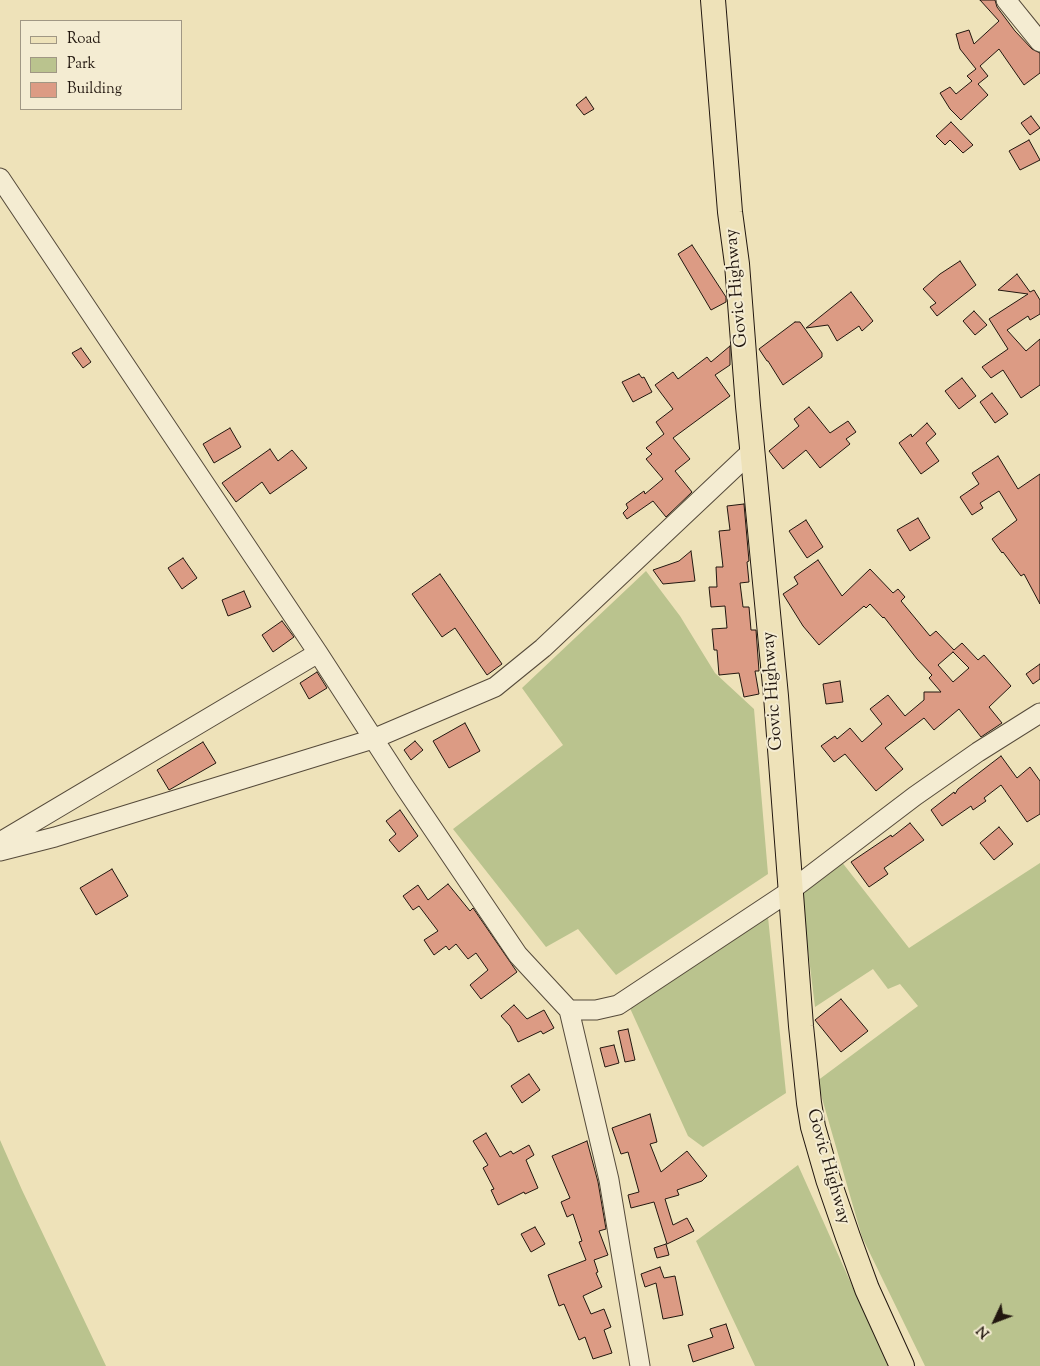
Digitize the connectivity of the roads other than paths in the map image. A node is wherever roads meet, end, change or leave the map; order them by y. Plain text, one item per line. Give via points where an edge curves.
1 (713, 0) edge
2 (1006, 0) edge
3 (1040, 42) edge
4 (0, 178) edge
5 (752, 451) junction
6 (318, 653) junction
7 (1040, 713) edge
8 (373, 739) junction
9 (0, 842) edge
10 (0, 851) edge
11 (790, 890) junction
12 (569, 1010) junction
13 (640, 1366) edge
14 (902, 1366) edge

1 - 5 main road, Govic Highway
2 - 3 street
4 - 6 street
5 - 8 street via 543,648 495,687
5 - 11 main road, Govic Highway via 776,696
6 - 8 street
6 - 9 street
7 - 11 street via 915,796
8 - 10 street
8 - 12 street via 518,955
11 - 12 street via 618,1005 596,1010
11 - 14 main road, Govic Highway via 813,1127 857,1263
12 - 13 street via 609,1180

